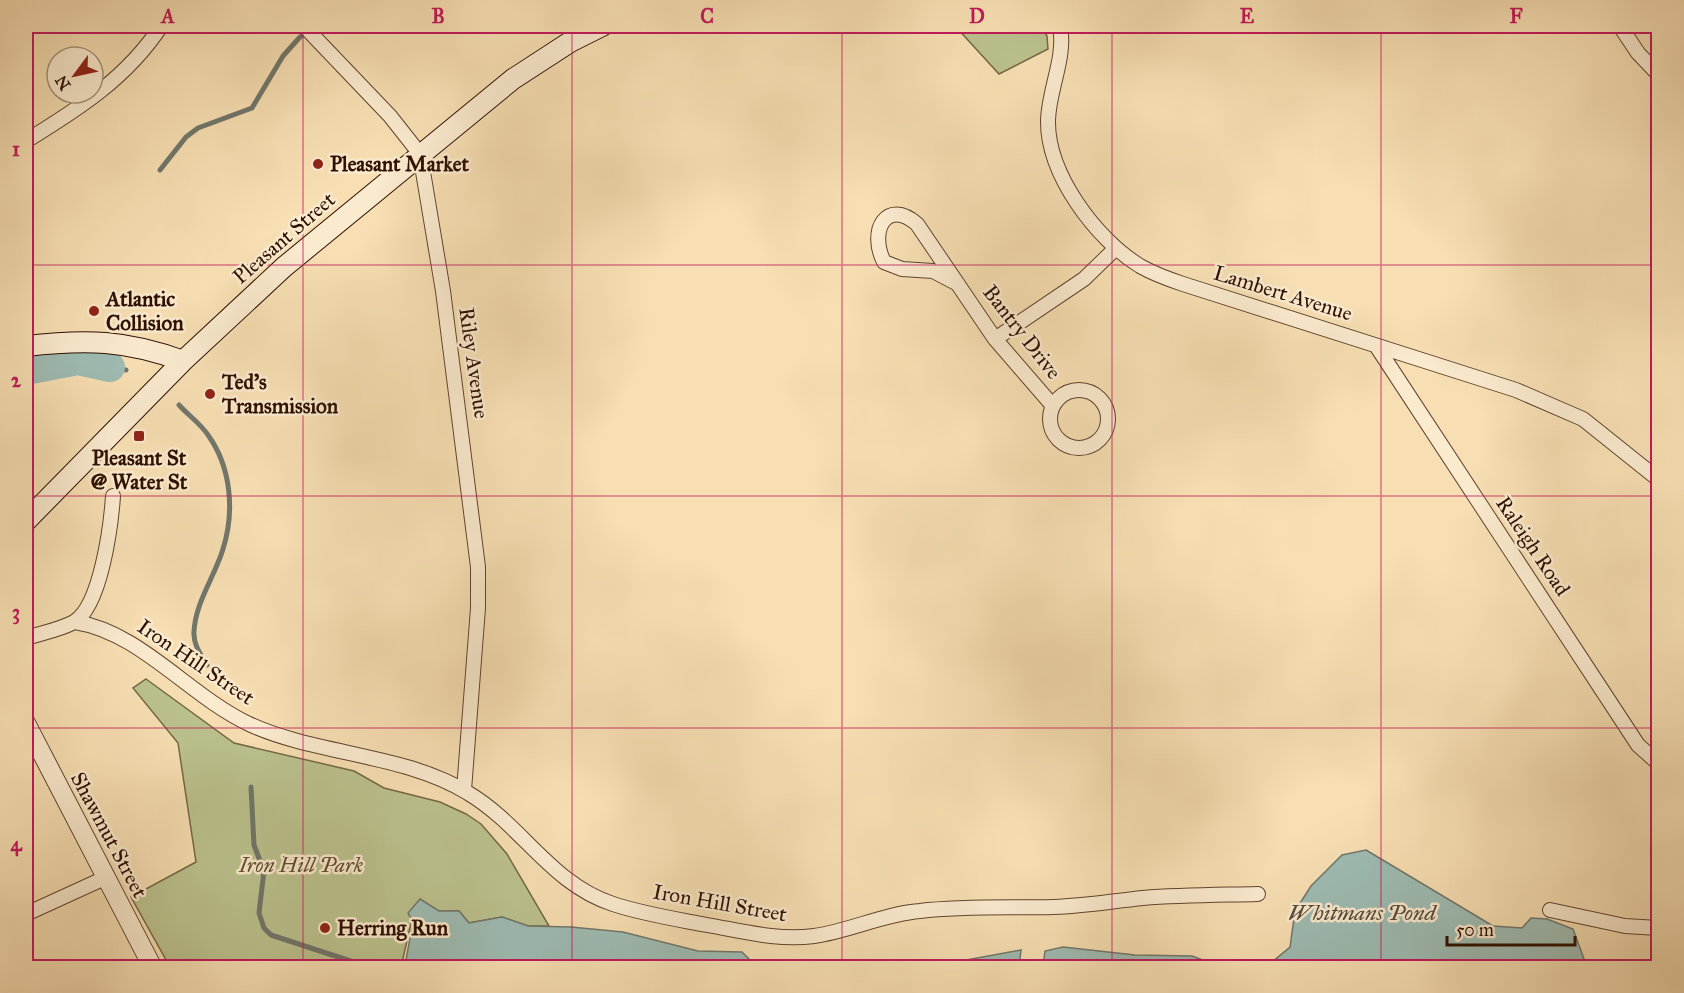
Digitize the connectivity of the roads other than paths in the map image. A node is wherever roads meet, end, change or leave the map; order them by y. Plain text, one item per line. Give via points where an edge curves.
1 (161, 26) edge
2 (304, 26) edge
3 (602, 26) edge
4 (1060, 26) edge
5 (1620, 26) edge
6 (1659, 74) edge
7 (26, 141) edge
8 (420, 154) junction
9 (1116, 248) junction
10 (958, 284) junction
11 (995, 339) junction
12 (26, 346) edge
13 (1377, 347) junction
14 (183, 361) junction
15 (1053, 406) junction
16 (1659, 478) edge
17 (113, 496) dead end
18 (26, 521) edge
19 (75, 622) junction
20 (26, 638) edge
21 (26, 723) edge
22 (1659, 763) edge
23 (464, 790) junction
24 (107, 877) junction
25 (1258, 894) dead end
26 (1550, 909) dead end
27 (26, 914) edge
28 (1659, 928) edge
29 (153, 968) edge

1 - 7 street via 112,84
2 - 8 street via 390,116
3 - 8 main road, Pleasant Street via 513,79
4 - 9 street, Lambert Avenue via 1062,40 1048,120 1053,155 1076,200
5 - 6 street via 1638,53
8 - 14 main road, Pleasant Street via 284,267
8 - 23 street, Riley Avenue via 443,291 478,580
9 - 11 street via 1084,279
9 - 13 street, Lambert Avenue via 1153,273
10 - 10 street, Bantry Drive via 933,271 902,269 884,262 876,237 881,224 900,214 918,224
10 - 11 street, Bantry Drive
11 - 15 street, Bantry Drive
12 - 14 main road via 120,342
13 - 16 street, Lambert Avenue via 1516,390 1566,410 1602,432
13 - 22 street, Raleigh Road via 1638,745
14 - 18 main road, Pleasant Street
15 - 15 street, Bantry Drive via 1051,425 1060,442 1078,448 1096,443 1103,436 1108,418 1094,394 1066,393
17 - 19 street via 105,555 89,603
19 - 20 street
19 - 23 street, Iron Hill Street via 116,632 196,692 253,726 425,774
21 - 24 street, Shawmut Street
23 - 25 street, Iron Hill Street via 502,818 562,878 588,895 640,911 764,936 827,934 923,910 1056,907 1142,898
24 - 27 street
24 - 29 street, Shawmut Street
26 - 28 street via 1625,926

